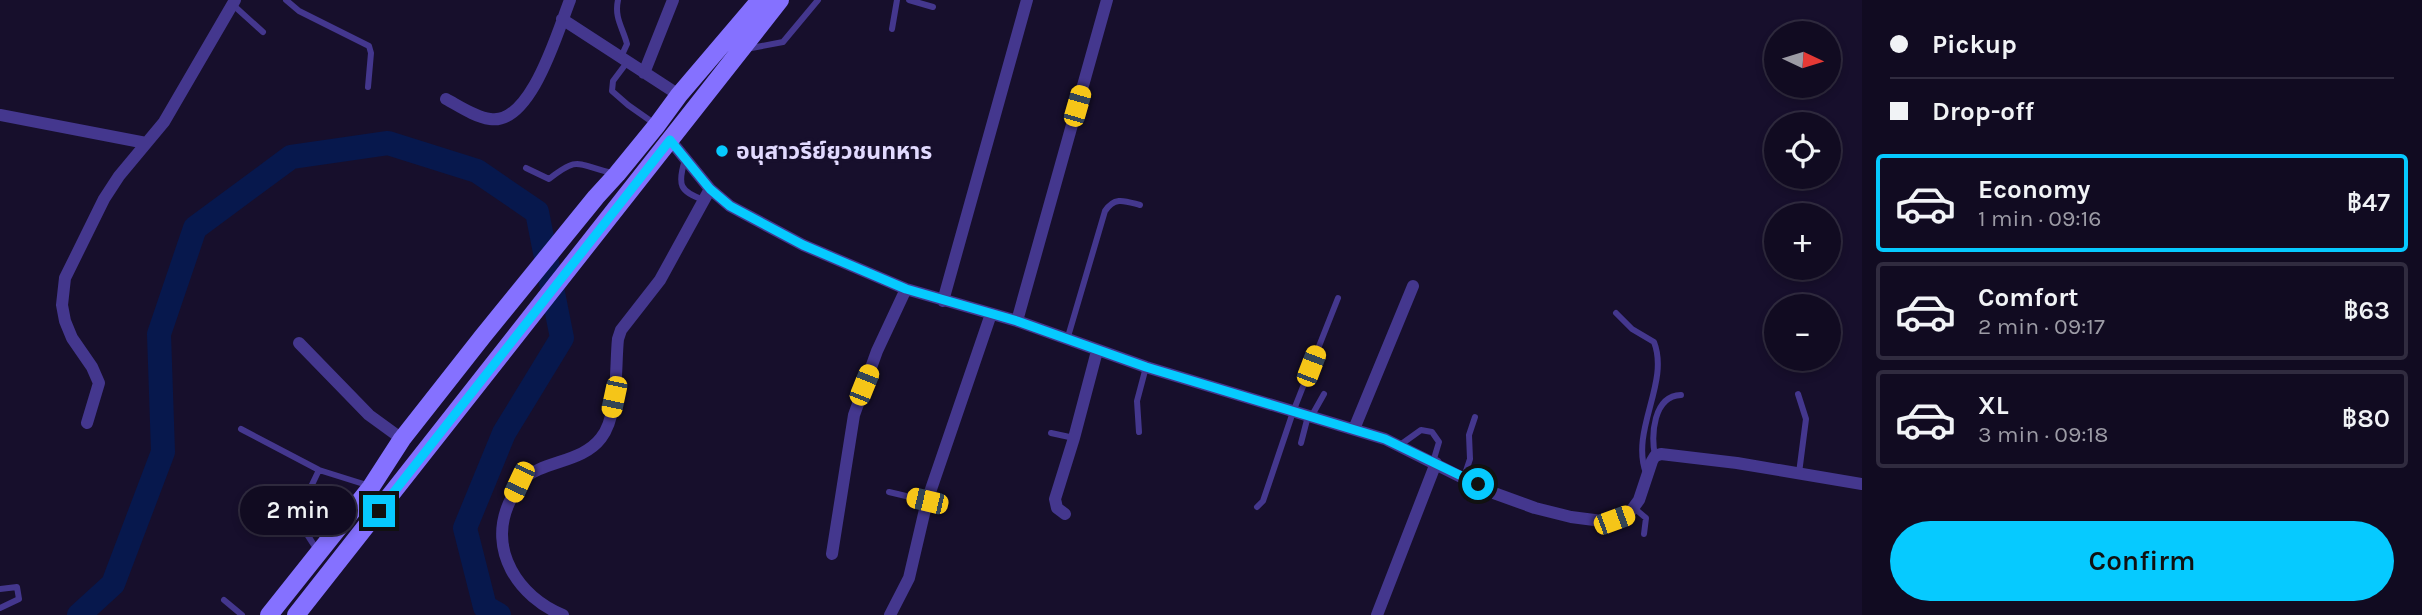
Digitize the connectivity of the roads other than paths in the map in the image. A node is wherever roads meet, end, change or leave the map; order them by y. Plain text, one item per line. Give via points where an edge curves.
1 (286, 0) edge
2 (570, 0) edge
3 (618, 0) edge
4 (673, 0) edge
5 (760, 0) edge
6 (780, 0) edge
7 (818, 0) edge
8 (897, 0) edge
9 (909, 0) edge
10 (1027, 0) edge
11 (1107, 0) edge
12 (233, 2) edge
13 (933, 7) dead end
14 (562, 19) junction
15 (892, 29) dead end
16 (263, 32) dead end
17 (742, 49) junction
18 (625, 59) junction
19 (644, 73) junction
20 (368, 87) dead end
21 (679, 94) junction
22 (446, 99) dead end
23 (0, 115) edge
24 (657, 125) junction
25 (670, 140) junction
26 (146, 143) junction
27 (685, 159) junction
28 (526, 168) dead end
29 (617, 174) junction
30 (707, 195) junction
31 (1140, 205) dead end
32 (1413, 286) dead end
33 (906, 289) junction
34 (1338, 298) dead end
35 (943, 301) junction
36 (1616, 313) dead end
37 (991, 314) junction
38 (1017, 321) junction
39 (1067, 340) junction
40 (299, 343) dead end
41 (1097, 351) junction
42 (1146, 367) junction
43 (1324, 394) dead end
44 (1798, 394) dead end
45 (1681, 396) dead end
46 (1293, 412) junction
47 (1309, 416) junction
48 (1475, 417) dead end
49 (88, 423) dead end
50 (241, 429) dead end
51 (1354, 429) junction
52 (1139, 432) dead end
53 (1051, 433) dead end
54 (1074, 438) junction
55 (402, 439) junction
56 (1301, 443) dead end
57 (1399, 446) junction
58 (1655, 456) junction
59 (1434, 462) junction
60 (319, 471) junction
61 (1646, 473) junction
62 (1799, 474) junction
63 (1464, 477) junction
64 (1862, 484) edge
65 (370, 487) junction
66 (889, 492) dead end
67 (308, 493) junction
68 (927, 501) junction
69 (1256, 507) dead end
70 (1634, 508) junction
71 (1065, 514) dead end
72 (342, 521) junction
73 (1644, 534) dead end
74 (318, 551) junction
75 (832, 554) dead end
76 (0, 589) edge
77 (224, 600) dead end
78 (0, 608) edge
79 (242, 615) edge
80 (269, 615) edge
81 (296, 615) edge
82 (562, 615) edge
83 (890, 615) edge
84 (1377, 615) edge

1 - 20 lane via 369,46
2 - 14 street
3 - 18 lane via 618,22 627,44
4 - 19 street
5 - 21 main road
6 - 17 main road
7 - 17 lane via 783,42
8 - 15 lane
9 - 13 lane
10 - 35 street
11 - 38 street
12 - 16 lane
12 - 26 street via 164,122
14 - 18 street
14 - 22 street via 538,80 513,114 491,120
17 - 25 main road
18 - 19 street
18 - 24 lane via 612,91
19 - 21 street
21 - 24 main road
23 - 26 street
24 - 29 main road
25 - 27 street
25 - 81 main road
26 - 49 street via 104,199 65,278 65,321 99,383
27 - 30 street
27 - 30 lane via 681,187
28 - 29 lane via 549,179 575,163
29 - 55 main road
30 - 33 street via 791,239
30 - 82 street via 660,280 621,330 614,397 603,437 572,458 519,482 505,513 502,549 509,567 528,593
31 - 39 lane via 1115,200 1105,211
32 - 51 street
33 - 35 street
33 - 75 street via 854,415
34 - 46 lane
35 - 37 street
36 - 61 lane via 1656,348 1656,376 1642,446
37 - 38 street
37 - 68 street
38 - 39 street
39 - 41 street
40 - 55 street via 369,415
41 - 42 street
41 - 54 street
42 - 46 street
42 - 52 lane via 1137,401
43 - 47 lane
44 - 62 lane via 1807,419
45 - 58 lane via 1662,402 1654,430
46 - 47 street
46 - 69 lane via 1263,501
47 - 51 street
47 - 56 lane
48 - 63 lane
50 - 60 lane
51 - 57 street
53 - 54 lane
54 - 71 street via 1055,499
55 - 65 main road
57 - 59 street
57 - 59 lane via 1421,430 1432,432 1439,442
58 - 61 street
58 - 62 street
59 - 63 street
59 - 84 street
60 - 65 lane
60 - 67 lane
61 - 70 street
62 - 64 street
63 - 70 street via 1501,495 1571,517 1614,520
65 - 72 main road
66 - 68 lane
67 - 72 lane via 330,516
67 - 74 lane via 301,524
68 - 83 street via 909,578
70 - 73 lane via 1646,518
72 - 74 main road
74 - 80 main road
76 - 78 lane via 12,586 19,591 19,599
77 - 79 lane

